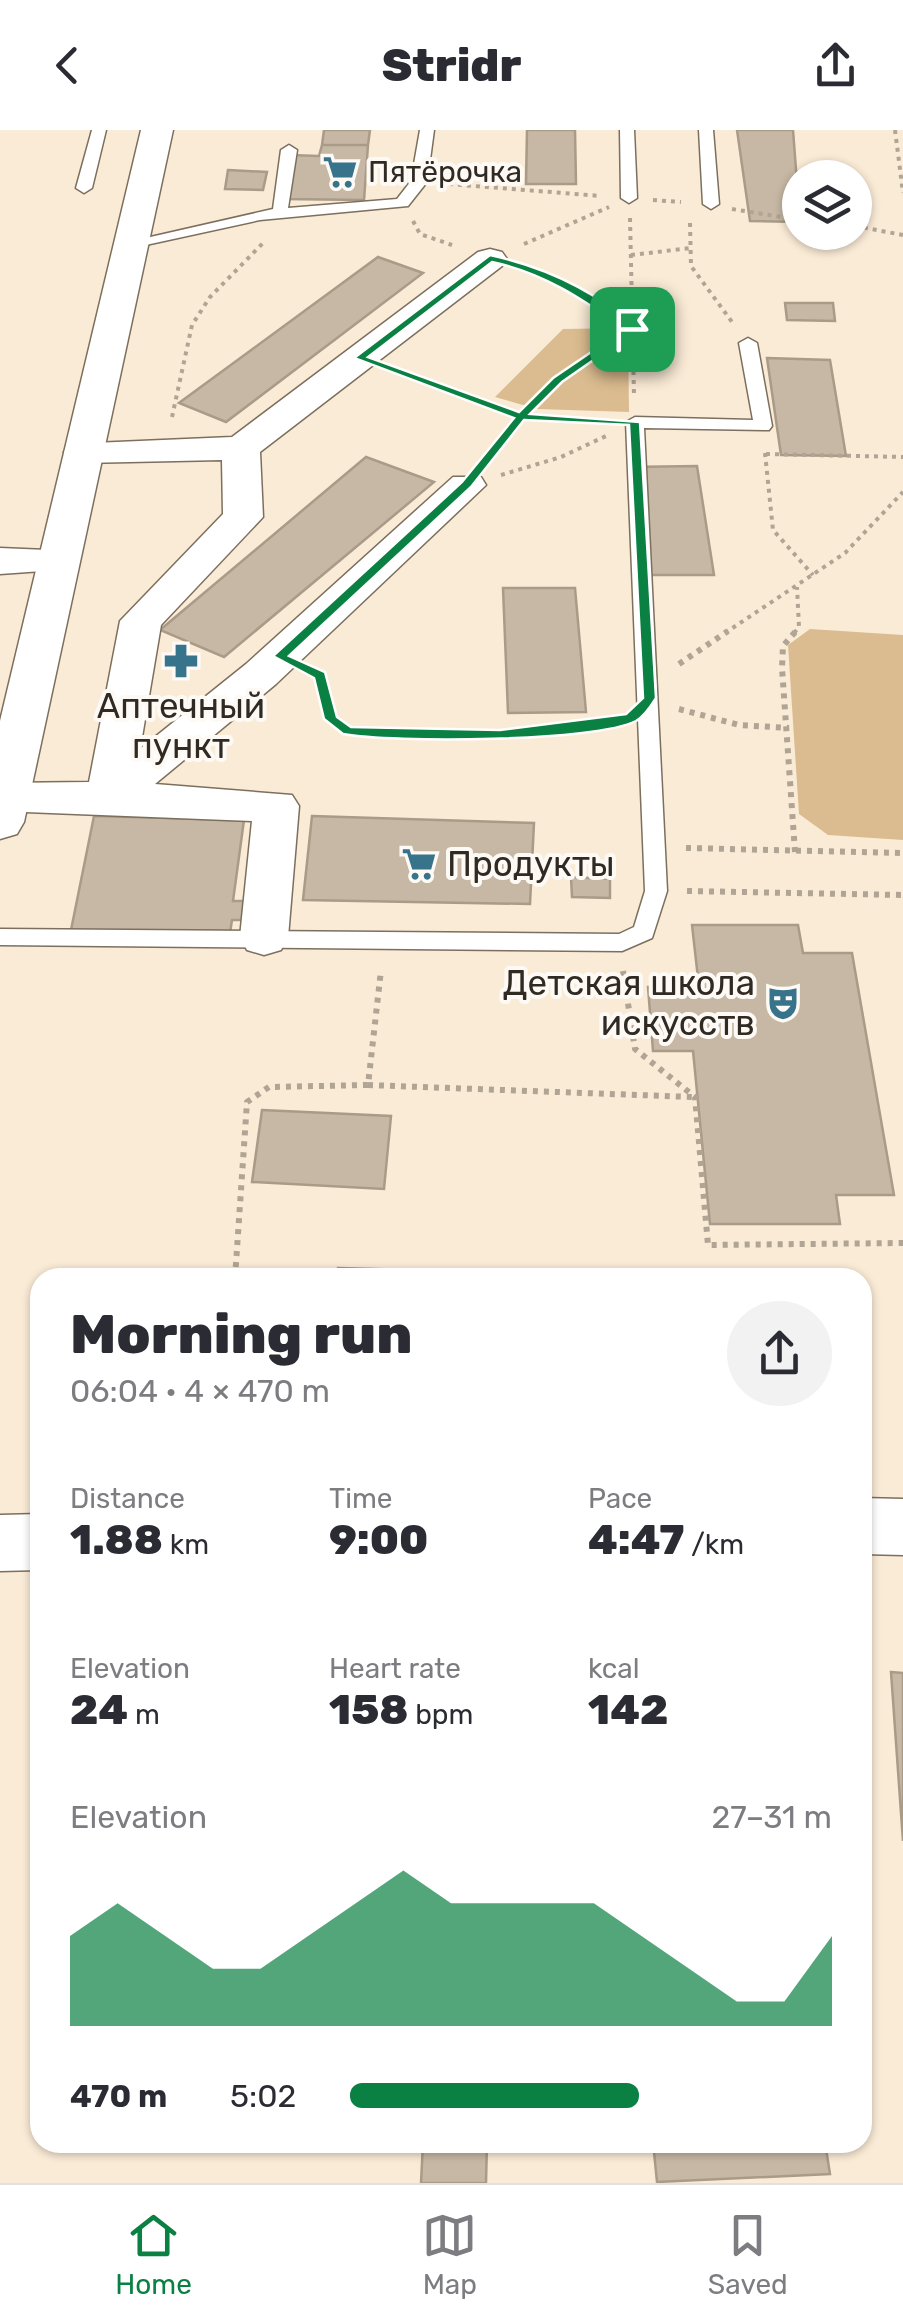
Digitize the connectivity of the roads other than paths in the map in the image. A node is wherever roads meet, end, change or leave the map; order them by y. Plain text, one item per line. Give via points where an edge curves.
1 (99, 130) edge
2 (156, 130) edge
3 (427, 130) edge
4 (628, 130) edge
5 (706, 130) edge
6 (289, 150) dead end
7 (84, 188) dead end
8 (629, 198) road end
9 (712, 204) dead end
10 (280, 212) junction
11 (132, 243) junction
12 (490, 258) road end
13 (748, 343) road end
14 (241, 448) junction
15 (83, 452) junction
16 (466, 485) road end
17 (58, 560) junction
18 (0, 561) edge
19 (109, 798) junction
20 (2, 805) edge
21 (0, 937) edge
22 (264, 937) junction
23 (872, 1526) edge
24 (903, 1527) edge
25 (30, 1542) edge
26 (0, 1543) edge

1 - 7 lane
2 - 11 main road
3 - 10 lane via 419,182 402,203
4 - 8 lane
5 - 9 lane
6 - 10 lane
10 - 11 lane
11 - 15 main road
12 - 14 street
13 - 22 lane via 763,426 634,422 656,891 644,932 622,943
14 - 15 street
14 - 19 street via 242,517 141,622
15 - 17 main road
16 - 19 street via 188,737
17 - 18 street
17 - 20 main road
19 - 20 street
19 - 22 street via 276,806
21 - 22 lane
23 - 24 street
25 - 26 street

